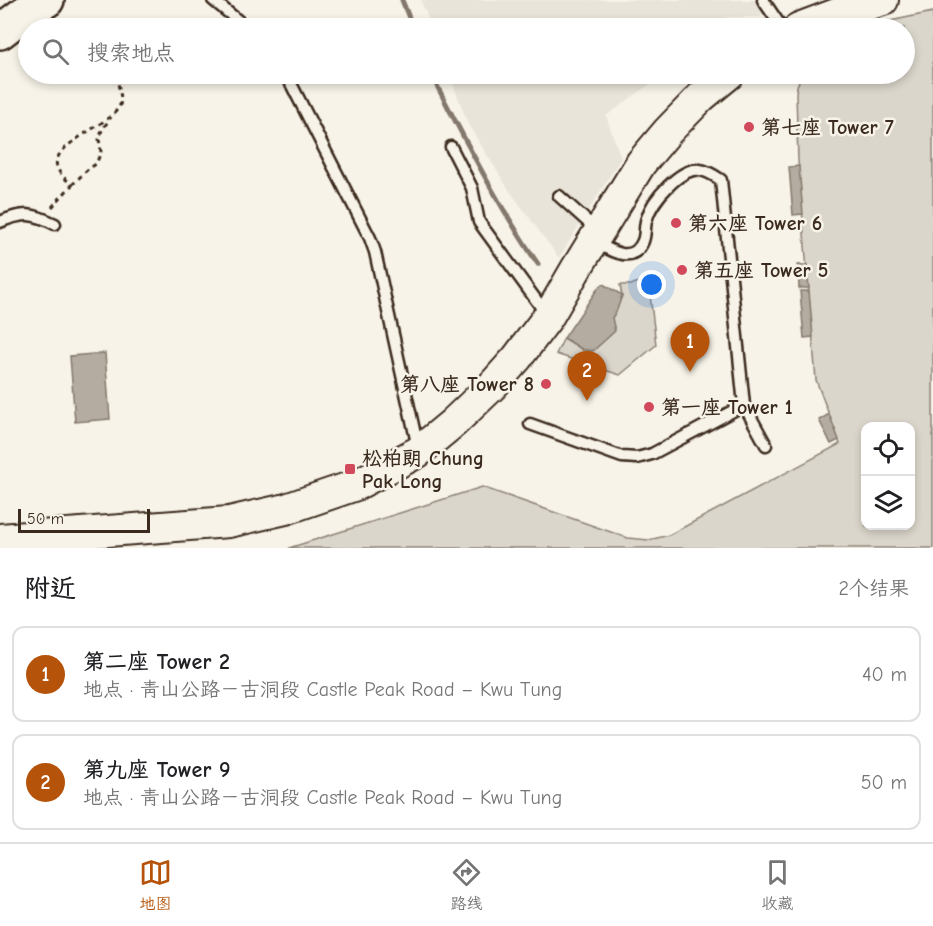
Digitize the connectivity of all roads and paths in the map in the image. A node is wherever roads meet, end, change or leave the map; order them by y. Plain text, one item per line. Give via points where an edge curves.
1 (47, 0) edge
2 (213, 0) edge
3 (763, 0) edge
4 (874, 2) edge
5 (18, 18) edge
6 (18, 18) edge
7 (235, 18) edge
8 (775, 18) edge
9 (826, 18) edge
10 (0, 32) edge
11 (118, 84) edge
12 (292, 84) edge
13 (717, 84) edge
14 (112, 116) junction
15 (452, 147) dead end
16 (72, 185) junction
17 (559, 196) dead end
18 (43, 218) junction
19 (0, 222) edge
20 (55, 224) dead end
21 (596, 236) junction
22 (548, 317) junction
23 (744, 405) junction
24 (530, 424) dead end
25 (766, 445) dead end
26 (418, 452) junction
27 (0, 539) edge
28 (30, 543) edge

1 - 5 highway
2 - 7 lane
3 - 8 lane
4 - 9 main road
6 - 10 highway
11 - 14 path via 121,101
12 - 26 lane via 375,252
13 - 21 main road via 641,163
14 - 16 path via 102,130 96,164
14 - 16 path via 73,141 57,157 60,174
15 - 22 lane via 472,188 479,222
16 - 18 path
17 - 21 lane
18 - 19 lane via 28,214
18 - 20 lane
21 - 22 main road
21 - 23 lane via 618,255 632,252 642,244 647,217 658,198 683,174 701,170 721,180
22 - 26 main road via 492,386
23 - 24 lane via 652,454 637,458
23 - 25 lane
26 - 28 main road via 356,484 286,509 229,522
27 - 28 main road

